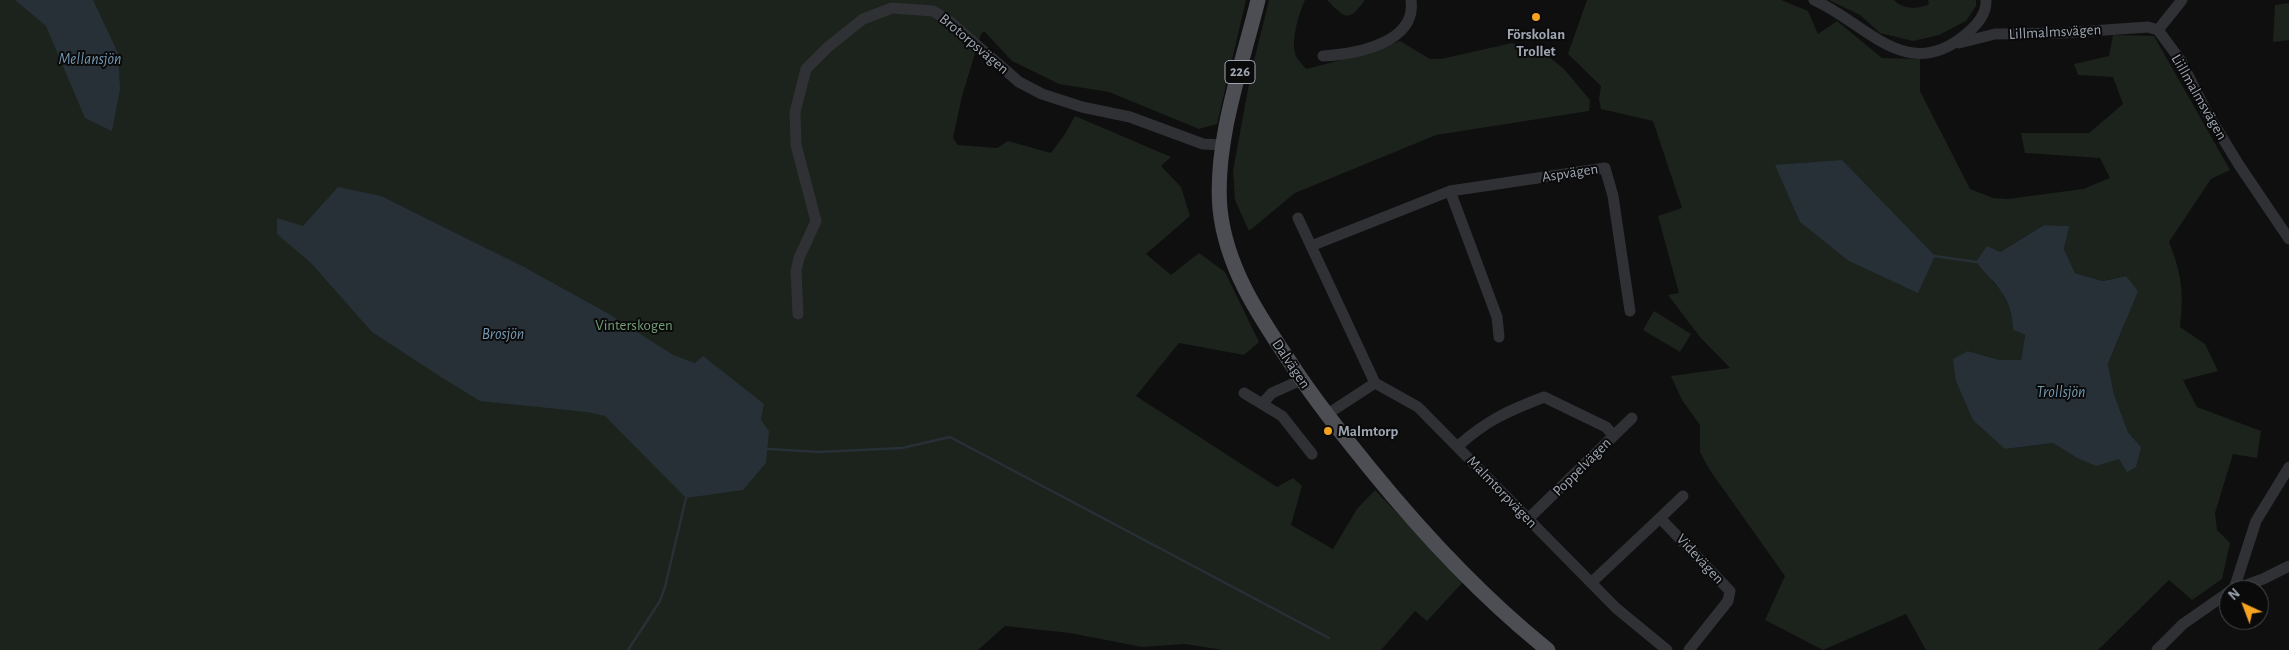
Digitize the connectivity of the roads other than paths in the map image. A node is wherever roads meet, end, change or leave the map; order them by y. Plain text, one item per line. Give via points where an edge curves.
1 (1258, 0) edge
2 (1411, 0) edge
3 (1814, 0) edge
4 (1986, 0) edge
5 (2182, 0) edge
6 (2158, 30) junction
7 (1953, 46) junction
8 (1323, 56) dead end
9 (1224, 145) junction
10 (1450, 191) junction
11 (1298, 218) dead end
12 (2289, 239) edge
13 (1311, 246) junction
14 (1630, 310) dead end
15 (798, 314) dead end
16 (1499, 337) dead end
17 (1302, 380) junction
18 (1375, 383) junction
19 (1244, 393) dead end
20 (1262, 404) junction
21 (1326, 415) junction
22 (1632, 418) dead end
23 (1614, 436) junction
24 (1458, 446) junction
25 (1312, 454) dead end
26 (2289, 467) edge
27 (1683, 496) dead end
28 (1660, 518) junction
29 (1528, 519) junction
30 (2289, 566) edge
31 (2236, 580) edge
32 (2260, 580) edge
33 (1592, 582) junction
34 (2219, 599) edge
35 (1548, 650) edge
36 (1667, 650) edge
37 (1689, 650) edge
38 (2157, 650) edge

1 - 9 main road, Dalvägen / 226
2 - 8 street via 1411,14 1397,35 1361,49
3 - 7 street, Lillmalmsvägen via 1892,48 1919,54
4 - 7 street via 1976,27
5 - 6 street
6 - 7 street, Lillmalmsvägen via 2148,27 1995,34
6 - 12 street, Liillmalmsvägen via 2181,61 2206,111 2239,165
9 - 15 street, Brotorpsvägen via 1202,144 1130,117 1042,94 1018,82 949,21 933,11 892,8 862,19 806,69 796,112 796,146 816,221 799,258 794,280
9 - 17 main road, Dalvägen / 226 via 1220,166 1220,207 1230,255 1245,290
10 - 13 street, Aspvägen
10 - 14 street, Aspvägen via 1605,168 1613,196
10 - 16 street via 1497,316
11 - 13 street
13 - 18 street
17 - 20 street via 1272,393
17 - 21 main road, Dalvägen / 226
18 - 21 street
18 - 24 street, Malmtorpvägen via 1418,407
19 - 20 street
20 - 25 street via 1282,416
21 - 35 main road, Dalvägen / 226 via 1412,520 1451,562 1502,612
22 - 23 street
23 - 24 street, Poppelvägen via 1606,427 1544,397 1481,426
23 - 29 street, Poppelvägen
24 - 29 street, Malmtorpvägen
26 - 31 street via 2256,522
27 - 28 street
28 - 33 street
28 - 37 street, Videvägen via 1730,591 1728,602
29 - 33 street, Malmtorpvägen
30 - 32 street
33 - 36 street, Malmtorpvägen via 1616,608
34 - 38 street via 2183,624

